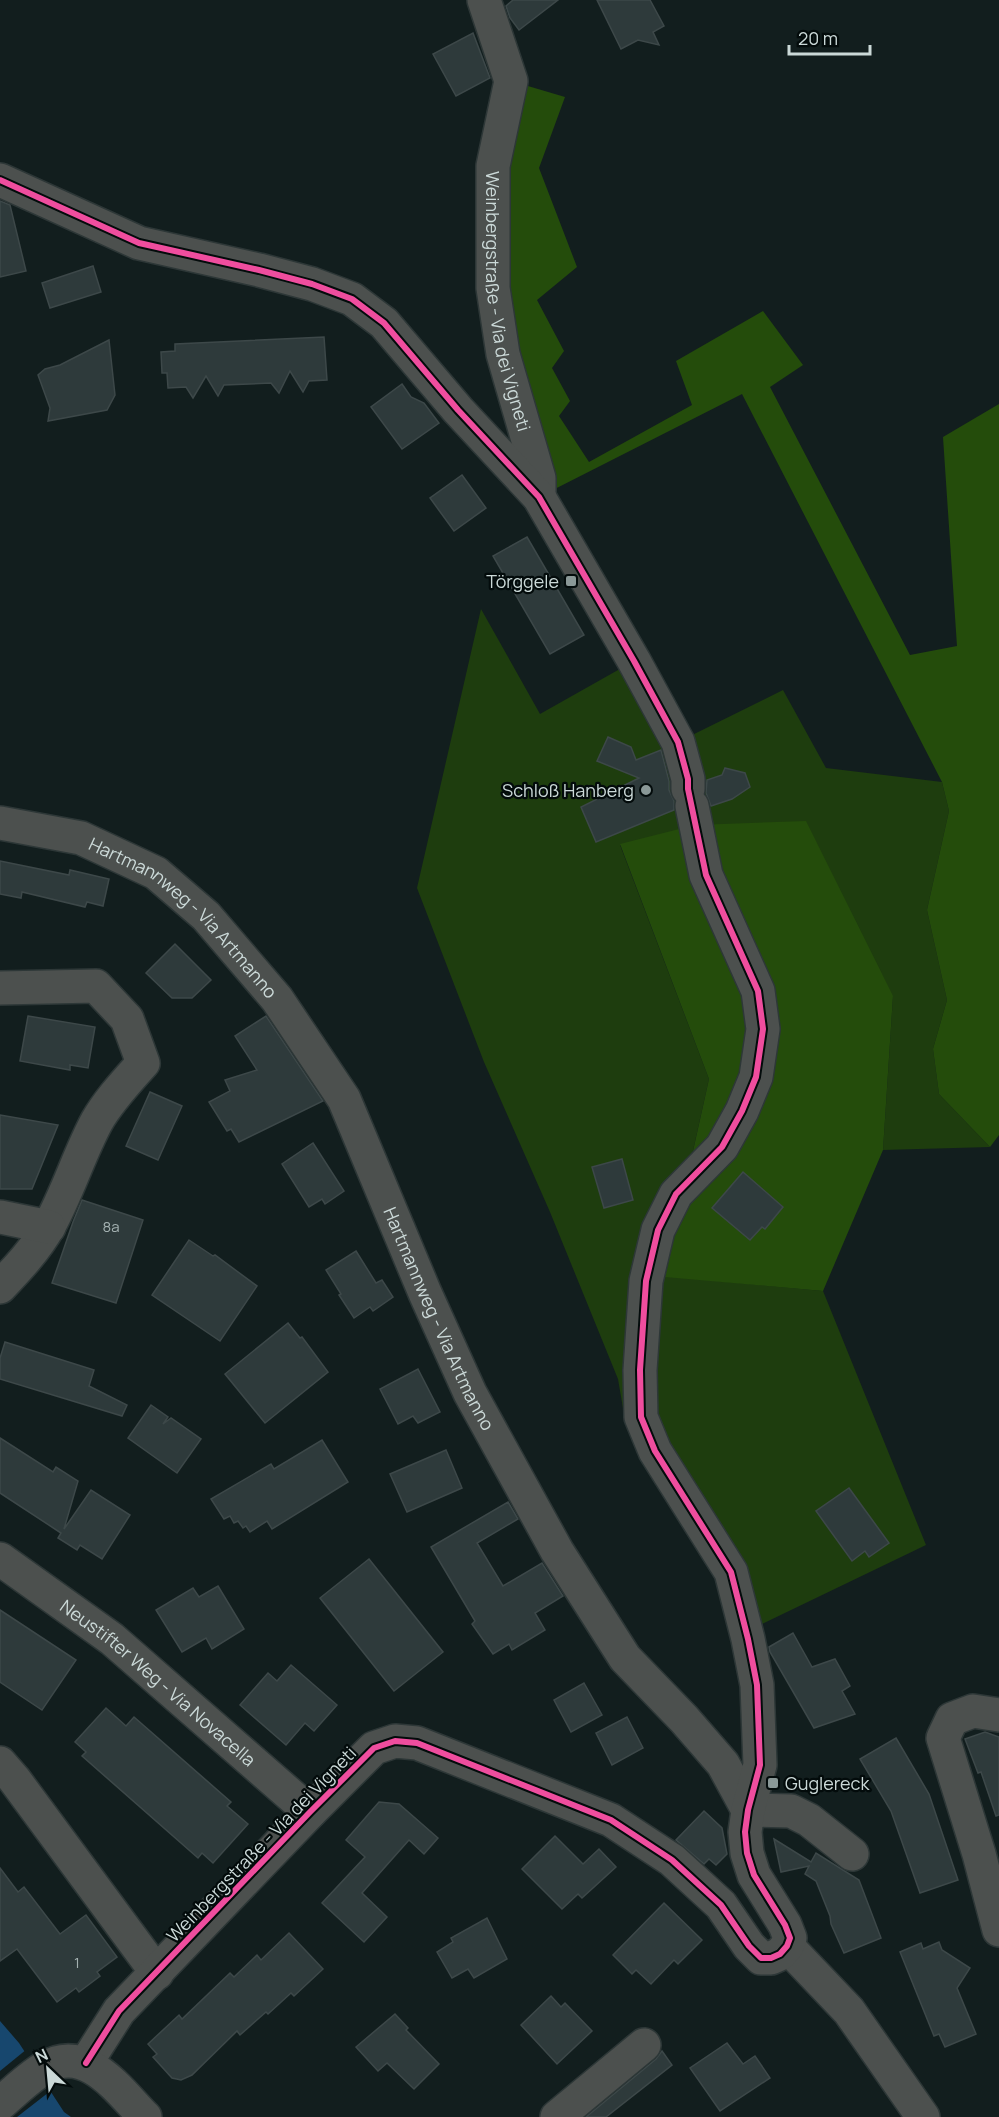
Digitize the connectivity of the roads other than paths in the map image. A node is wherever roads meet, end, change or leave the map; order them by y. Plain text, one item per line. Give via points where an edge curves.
1 (484, 0) edge
2 (0, 180) edge
3 (539, 497) junction
4 (0, 824) edge
5 (0, 988) edge
6 (0, 1217) edge
7 (49, 1227) junction
8 (0, 1287) edge
9 (0, 1559) edge
10 (999, 1715) edge
11 (0, 1763) edge
12 (748, 1810) junction
13 (310, 1812) junction
14 (852, 1854) dead end
15 (999, 1930) edge
16 (788, 1946) junction
17 (157, 1973) junction
18 (644, 2045) dead end
19 (86, 2062) junction
20 (0, 2104) edge
21 (146, 2117) edge
22 (557, 2117) edge
23 (923, 2117) edge

1 - 3 street, Weinbergstraße - Via dei Vigneti via 510,81 493,166 493,288 503,354 539,478
2 - 3 street, Weinbergstraße - Via dei Vigneti via 139,243 259,270 352,299 384,323
3 - 12 street, Weinbergstraße - Via dei Vigneti via 678,742 706,875 758,991 763,1029 756,1077 742,1111 722,1147 676,1194 658,1230 646,1281 640,1370 641,1417 655,1451 731,1572 748,1639 757,1685 760,1765
4 - 12 street, Hartmannweg - Via Artmanno via 81,838 156,873 206,916 277,999 344,1099 470,1393 556,1551 625,1658 723,1764
5 - 7 street via 96,987 127,1019 143,1063 98,1121
6 - 7 street
7 - 8 street
9 - 13 street, Neustifter Weg - Via Novacella via 112,1639
10 - 15 street via 973,1712 952,1719 943,1738
11 - 17 street
12 - 14 street via 791,1811 809,1820
12 - 16 street, Weinbergstraße - Via dei Vigneti via 747,1853 754,1875 785,1925 790,1938
13 - 16 street, Weinbergstraße - Via dei Vigneti via 374,1748 395,1741 417,1743 611,1820 672,1860 720,1905 761,1958 771,1958
13 - 17 street, Weinbergstraße - Via dei Vigneti
16 - 23 street via 849,2011
17 - 19 street, Weinbergstraße - Via dei Vigneti via 119,2011
18 - 22 street
19 - 20 street via 67,2060 52,2064
19 - 21 street

